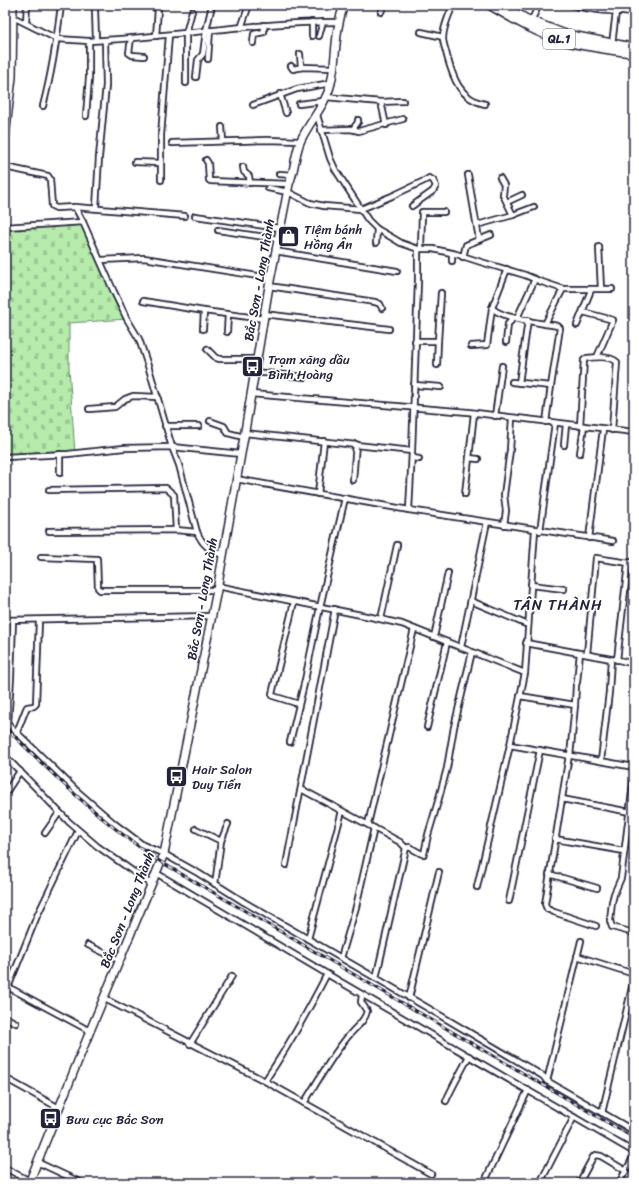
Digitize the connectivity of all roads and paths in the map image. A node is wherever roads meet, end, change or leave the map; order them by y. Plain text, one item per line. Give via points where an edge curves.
1 (27, 5) edge
2 (61, 5) edge
3 (212, 5) edge
4 (249, 5) edge
5 (344, 5) edge
6 (384, 5) edge
7 (453, 5) edge
8 (490, 5) edge
9 (502, 5) edge
10 (539, 5) edge
11 (572, 5) edge
12 (622, 5) edge
13 (5, 6) edge
14 (151, 6) dead end
15 (13, 10) edge
16 (95, 10) dead end
17 (192, 11) dead end
18 (381, 12) dead end
19 (618, 12) junction
20 (634, 13) edge
21 (531, 21) junction
22 (312, 22) junction
23 (323, 22) junction
24 (338, 22) junction
25 (26, 23) junction
26 (264, 25) junction
27 (241, 28) junction
28 (208, 30) junction
29 (420, 32) dead end
30 (186, 33) junction
31 (169, 35) junction
32 (156, 36) junction
33 (312, 36) dead end
34 (319, 36) dead end
35 (443, 37) junction
36 (131, 38) junction
37 (57, 39) junction
38 (96, 40) junction
39 (105, 40) junction
40 (89, 41) junction
41 (253, 43) dead end
42 (612, 44) junction
43 (634, 48) edge
44 (634, 53) edge
45 (300, 54) dead end
46 (144, 56) dead end
47 (208, 59) dead end
48 (291, 66) dead end
49 (301, 67) junction
50 (333, 68) junction
51 (196, 77) dead end
52 (331, 83) junction
53 (186, 84) dead end
54 (8, 89) edge
55 (280, 94) junction
56 (325, 99) junction
57 (403, 101) dead end
58 (381, 102) junction
59 (299, 104) dead end
60 (485, 104) dead end
61 (253, 105) dead end
62 (43, 106) dead end
63 (286, 113) dead end
64 (316, 114) junction
65 (86, 116) dead end
66 (403, 119) dead end
67 (358, 120) dead end
68 (386, 125) junction
69 (222, 127) dead end
70 (353, 129) junction
71 (321, 130) junction
72 (5, 137) edge
73 (223, 141) junction
74 (300, 141) junction
75 (172, 143) dead end
76 (206, 160) dead end
77 (135, 162) dead end
78 (161, 163) junction
79 (5, 167) edge
80 (243, 168) dead end
81 (278, 174) dead end
82 (293, 174) junction
83 (468, 175) dead end
84 (500, 178) dead end
85 (161, 180) dead end
86 (250, 183) junction
87 (289, 184) junction
88 (268, 188) dead end
89 (288, 192) junction
90 (522, 195) dead end
91 (507, 202) junction
92 (412, 206) dead end
93 (76, 207) junction
94 (534, 207) dead end
95 (96, 208) junction
96 (361, 209) junction
97 (444, 212) dead end
98 (513, 215) junction
99 (185, 216) dead end
100 (195, 216) dead end
101 (83, 222) junction
102 (477, 225) junction
103 (5, 226) edge
104 (280, 228) junction
105 (378, 229) junction
106 (218, 230) dead end
107 (491, 235) dead end
108 (278, 239) junction
109 (479, 240) junction
110 (376, 243) dead end
111 (599, 247) dead end
112 (419, 249) junction
113 (275, 251) junction
114 (452, 253) junction
115 (463, 257) junction
116 (101, 260) junction
117 (452, 261) dead end
118 (506, 269) junction
119 (397, 271) dead end
120 (270, 278) junction
121 (535, 279) junction
122 (269, 286) junction
123 (563, 289) junction
124 (601, 289) junction
125 (612, 289) dead end
126 (591, 290) junction
127 (441, 293) dead end
128 (143, 301) dead end
129 (382, 308) dead end
130 (492, 308) junction
131 (204, 311) junction
132 (583, 312) junction
133 (228, 314) junction
134 (264, 316) junction
135 (514, 317) junction
136 (528, 320) junction
137 (545, 324) junction
138 (577, 325) dead end
139 (203, 328) dead end
140 (389, 329) dead end
141 (227, 332) dead end
142 (416, 341) junction
143 (438, 341) junction
144 (506, 342) dead end
145 (471, 346) dead end
146 (207, 349) dead end
147 (597, 357) junction
148 (256, 359) junction
149 (437, 365) dead end
150 (502, 366) dead end
151 (254, 372) junction
152 (306, 377) dead end
153 (512, 382) dead end
154 (519, 383) junction
155 (414, 385) junction
156 (551, 386) junction
157 (441, 387) dead end
158 (251, 394) junction
159 (158, 397) junction
160 (413, 408) junction
161 (89, 409) dead end
162 (474, 413) junction
163 (495, 416) junction
164 (512, 418) junction
165 (210, 421) dead end
166 (546, 422) junction
167 (555, 423) junction
168 (566, 424) junction
169 (166, 426) junction
170 (199, 426) dead end
171 (582, 426) junction
172 (603, 429) junction
173 (612, 430) junction
174 (634, 432) edge
175 (244, 435) junction
176 (324, 441) junction
177 (356, 444) junction
178 (564, 445) dead end
179 (172, 447) junction
180 (412, 451) junction
181 (580, 453) dead end
182 (60, 454) junction
183 (241, 454) junction
184 (5, 457) edge
185 (412, 458) junction
186 (469, 458) junction
187 (419, 459) dead end
188 (478, 459) dead end
189 (60, 473) dead end
190 (236, 479) junction
191 (353, 480) dead end
192 (49, 490) dead end
193 (318, 494) junction
194 (465, 494) dead end
195 (345, 498) junction
196 (409, 510) junction
197 (486, 522) junction
198 (504, 525) junction
199 (176, 530) junction
200 (538, 530) junction
201 (49, 531) dead end
202 (197, 532) junction
203 (589, 538) junction
204 (613, 542) dead end
205 (397, 544) dead end
206 (222, 555) junction
207 (41, 557) dead end
208 (631, 563) edge
209 (448, 573) dead end
210 (531, 585) junction
211 (217, 588) junction
212 (564, 589) dead end
213 (471, 601) junction
214 (294, 602) junction
215 (320, 607) junction
216 (335, 609) junction
217 (212, 616) junction
218 (381, 619) junction
219 (5, 620) edge
220 (13, 620) junction
221 (39, 620) junction
222 (528, 625) junction
223 (414, 629) junction
224 (434, 637) junction
225 (447, 642) junction
226 (526, 643) junction
227 (461, 647) junction
228 (472, 652) junction
229 (580, 653) junction
230 (587, 654) junction
231 (614, 659) junction
232 (634, 664) edge
233 (525, 673) junction
234 (520, 696) junction
235 (299, 704) junction
236 (575, 705) junction
237 (7, 722) edge
238 (427, 727) dead end
239 (17, 732) junction
240 (290, 742) dead end
241 (510, 745) junction
242 (540, 750) junction
243 (5, 756) edge
244 (569, 756) junction
245 (601, 761) junction
246 (634, 764) edge
247 (634, 767) edge
248 (20, 771) junction
249 (634, 776) edge
250 (301, 788) junction
251 (5, 794) edge
252 (562, 800) junction
253 (342, 811) junction
254 (630, 812) junction
255 (59, 813) junction
256 (228, 824) dead end
257 (368, 824) junction
258 (374, 828) junction
259 (196, 829) dead end
260 (78, 831) junction
261 (46, 833) dead end
262 (555, 839) junction
263 (221, 841) junction
264 (406, 848) junction
265 (624, 851) junction
266 (164, 854) junction
267 (286, 865) dead end
268 (439, 872) dead end
269 (156, 873) junction
270 (549, 874) junction
271 (151, 884) junction
272 (215, 884) junction
273 (477, 887) dead end
274 (597, 888) dead end
275 (509, 901) dead end
276 (596, 926) dead end
277 (634, 933) edge
278 (308, 939) junction
279 (581, 941) dead end
280 (88, 944) dead end
281 (577, 956) junction
282 (341, 958) junction
283 (119, 960) junction
284 (327, 974) junction
285 (634, 974) edge
286 (232, 976) dead end
287 (376, 978) junction
288 (634, 979) edge
289 (8, 987) junction
290 (5, 995) edge
291 (362, 995) junction
292 (103, 998) junction
293 (409, 998) junction
294 (5, 1017) edge
295 (16, 1022) dead end
296 (90, 1031) junction
297 (190, 1044) junction
298 (469, 1056) junction
299 (5, 1078) edge
300 (265, 1081) junction
301 (547, 1081) junction
302 (528, 1090) junction
303 (446, 1101) dead end
304 (304, 1103) junction
305 (59, 1108) junction
306 (602, 1113) junction
307 (574, 1117) junction
308 (634, 1131) edge
309 (634, 1152) edge
310 (634, 1156) edge
311 (37, 1162) junction
312 (5, 1168) edge
313 (626, 1171) junction
314 (431, 1174) dead end
315 (29, 1182) edge
316 (82, 1183) edge
317 (484, 1183) edge
318 (540, 1183) edge
319 (579, 1183) edge
320 (619, 1183) edge

1 - 25 street
2 - 37 street
3 - 28 street
4 - 27 street
5 - 24 main road, Bắc Sơn - Long Thành
6 - 18 street
7 - 35 street
8 - 44 highway, QL.1 via 528,27 564,41
9 - 21 highway, QL.1
10 - 21 street
11 - 19 street
12 - 19 street
13 - 15 street
14 - 32 street via 158,9
15 - 25 street
15 - 54 main road
16 - 38 street
17 - 30 street
19 - 20 street
19 - 42 street
21 - 42 highway, QL.1 via 564,34
22 - 23 street
22 - 26 street
22 - 33 street
23 - 24 street
23 - 34 street
24 - 50 main road, Bắc Sơn - Long Thành
25 - 37 street
26 - 27 street
26 - 41 street via 264,32 254,34
27 - 28 street
28 - 30 street
28 - 47 street
28 - 51 street via 203,54 198,60
29 - 35 street
30 - 31 street
30 - 53 street
31 - 32 street
31 - 78 street
32 - 36 street
35 - 60 street via 459,88 472,99
36 - 39 street
36 - 46 street via 129,53
37 - 40 street
37 - 62 street
38 - 39 street
38 - 40 street
39 - 95 street via 106,86
40 - 65 street
42 - 43 highway, QL.1
45 - 49 street
48 - 49 street via 292,69
49 - 50 street
50 - 52 main road, Bắc Sơn - Long Thành
52 - 55 street
52 - 56 main road, Bắc Sơn - Long Thành
54 - 72 main road
55 - 61 street
55 - 63 street
56 - 58 street
56 - 59 street
56 - 64 main road, Bắc Sơn - Long Thành
57 - 58 street
58 - 68 street
64 - 71 street
64 - 74 main road, Bắc Sơn - Long Thành
66 - 68 street
67 - 70 street
68 - 70 street via 363,131
69 - 73 street
70 - 71 street
71 - 96 street via 335,168
73 - 74 street
73 - 75 street
74 - 82 main road, Bắc Sơn - Long Thành
76 - 86 street via 208,180
77 - 78 street
78 - 85 street
79 - 93 street via 48,176 52,206
80 - 86 street via 249,176
81 - 82 street
82 - 87 main road, Bắc Sơn - Long Thành
83 - 102 street
84 - 91 street
86 - 87 street
87 - 89 main road, Bắc Sơn - Long Thành
88 - 89 street
89 - 96 street via 310,203
89 - 104 main road, Bắc Sơn - Long Thành
90 - 91 street
91 - 98 street
92 - 96 street via 433,191 436,186 433,180 429,178
93 - 95 street
93 - 101 street
94 - 98 street
95 - 99 street
96 - 105 street
97 - 112 street via 422,212
98 - 102 street
100 - 104 street
101 - 103 street
101 - 116 street
102 - 109 street
104 - 108 main road, Bắc Sơn - Long Thành
105 - 110 street
105 - 112 street via 401,243
106 - 108 street
107 - 109 street
108 - 113 main road, Bắc Sơn - Long Thành
109 - 115 street via 466,245
111 - 124 street
112 - 114 street
112 - 142 street
113 - 119 street
113 - 120 main road, Bắc Sơn - Long Thành
114 - 115 street
114 - 117 street
115 - 118 street
116 - 120 street via 144,258
116 - 159 street via 138,339
118 - 121 street
118 - 130 street
120 - 122 main road, Bắc Sơn - Long Thành
121 - 123 street
121 - 135 street
122 - 129 street via 375,302
122 - 134 main road, Bắc Sơn - Long Thành
123 - 126 street
123 - 137 street
124 - 125 street
124 - 126 street
126 - 132 street
127 - 143 street
128 - 131 street
130 - 135 street
130 - 145 street via 486,345
131 - 133 street
131 - 139 street
132 - 138 street
132 - 147 street via 614,320
133 - 134 street
133 - 141 street
134 - 140 street
134 - 148 main road, Bắc Sơn - Long Thành
135 - 136 street
135 - 144 street via 508,324
136 - 137 street
136 - 154 street
137 - 156 street via 560,328
142 - 143 street
142 - 155 street
143 - 149 street
146 - 148 street via 220,359
147 - 171 street via 584,360
147 - 173 street via 614,359 617,362
148 - 151 main road, Bắc Sơn - Long Thành
150 - 163 street
151 - 152 street
151 - 158 main road, Bắc Sơn - Long Thành
153 - 154 street
154 - 156 street
155 - 157 street
155 - 160 street
156 - 166 street
158 - 160 street
158 - 175 main road, Bắc Sơn - Long Thành
159 - 161 street via 133,396 115,407
159 - 169 street
160 - 162 street
160 - 180 street
162 - 163 street
162 - 186 street
163 - 164 street
164 - 166 street
164 - 198 street via 504,495
165 - 175 street via 224,426 228,433
166 - 167 street
167 - 168 street
167 - 200 street
168 - 171 street
168 - 178 street
169 - 170 street
169 - 179 street
171 - 172 street
171 - 181 street
172 - 173 street
172 - 203 street
173 - 174 street
175 - 176 street
175 - 183 main road, Bắc Sơn - Long Thành
176 - 177 street
176 - 193 street
177 - 180 street
177 - 191 street
179 - 182 street
179 - 183 street
179 - 202 street
180 - 185 street
182 - 184 street
182 - 189 street
183 - 190 main road, Bắc Sơn - Long Thành
185 - 187 street
185 - 196 street
186 - 188 street
186 - 194 street
190 - 193 street
190 - 206 main road, Bắc Sơn - Long Thành
192 - 199 street via 166,488 174,495
193 - 195 street
195 - 196 street
195 - 215 street
196 - 197 street
197 - 198 street
197 - 213 street
198 - 200 street
199 - 201 street
199 - 202 street
200 - 203 street
200 - 210 street
202 - 206 street via 207,547
203 - 204 street
205 - 218 street
206 - 211 main road, Bắc Sơn - Long Thành
207 - 211 street via 96,558 98,588 101,590
208 - 230 street via 596,558
208 - 231 street
209 - 224 street
210 - 212 street
210 - 222 street
211 - 214 street
211 - 217 main road, Bắc Sơn - Long Thành
213 - 222 street
213 - 227 street
214 - 215 street
214 - 235 street via 272,694
215 - 216 street
215 - 235 street
216 - 218 street
216 - 250 street
217 - 221 street
217 - 266 main road, Bắc Sơn - Long Thành
218 - 223 street
219 - 220 street
220 - 221 street
220 - 237 street
221 - 239 street via 36,704 27,706
222 - 226 street
223 - 224 street
223 - 257 street
224 - 225 street
225 - 227 street
225 - 238 street
226 - 229 street
226 - 233 street
227 - 228 street
228 - 233 street
228 - 264 street via 445,775 424,854
229 - 230 street
229 - 236 street
230 - 231 street
231 - 232 street
231 - 245 street
233 - 234 street
234 - 236 street
234 - 241 street
235 - 240 street
236 - 244 street
237 - 239 street
239 - 266 street via 115,824 143,845
241 - 242 street
241 - 273 street
242 - 244 street
242 - 275 street
243 - 248 street
244 - 245 street
244 - 252 street
245 - 247 street
246 - 247 street
248 - 251 street
248 - 255 street
249 - 254 street
250 - 253 street
250 - 267 street
252 - 254 street
252 - 262 street
253 - 257 street
253 - 278 street
254 - 265 street
255 - 260 street
255 - 261 street
256 - 263 street
257 - 258 street
258 - 264 street
258 - 282 street
259 - 263 street
260 - 271 street
260 - 289 street via 37,916
262 - 265 street
262 - 270 street
263 - 272 street
264 - 287 street
265 - 277 street via 621,878 614,894 610,923 612,927
266 - 269 main road, Bắc Sơn - Long Thành
266 - 272 street
268 - 293 street
269 - 271 main road, Bắc Sơn - Long Thành
269 - 284 street
270 - 274 street
270 - 276 street via 545,901 547,908
271 - 283 main road, Bắc Sơn - Long Thành
272 - 278 street
278 - 282 street
279 - 281 street
280 - 283 street
281 - 285 street
281 - 301 street
282 - 287 street
283 - 292 main road, Bắc Sơn - Long Thành
284 - 291 street
284 - 300 street via 304,1018
286 - 297 street
287 - 293 street
288 - 306 street
289 - 290 street
289 - 296 street
291 - 298 street
291 - 304 street via 362,1002 367,1011 365,1018 350,1034
292 - 296 main road, Bắc Sơn - Long Thành
292 - 297 street
293 - 301 street via 543,1076
294 - 295 street
296 - 305 main road, Bắc Sơn - Long Thành
297 - 300 street
298 - 302 street
298 - 303 street
299 - 305 street
300 - 304 street
301 - 306 street
302 - 307 street
302 - 317 street
304 - 314 street
305 - 311 main road, Bắc Sơn - Long Thành
306 - 308 street
307 - 309 street
307 - 318 street
310 - 313 street
311 - 315 main road, Bắc Sơn - Long Thành
311 - 316 street
312 - 315 street
313 - 319 street via 595,1155
313 - 320 street

